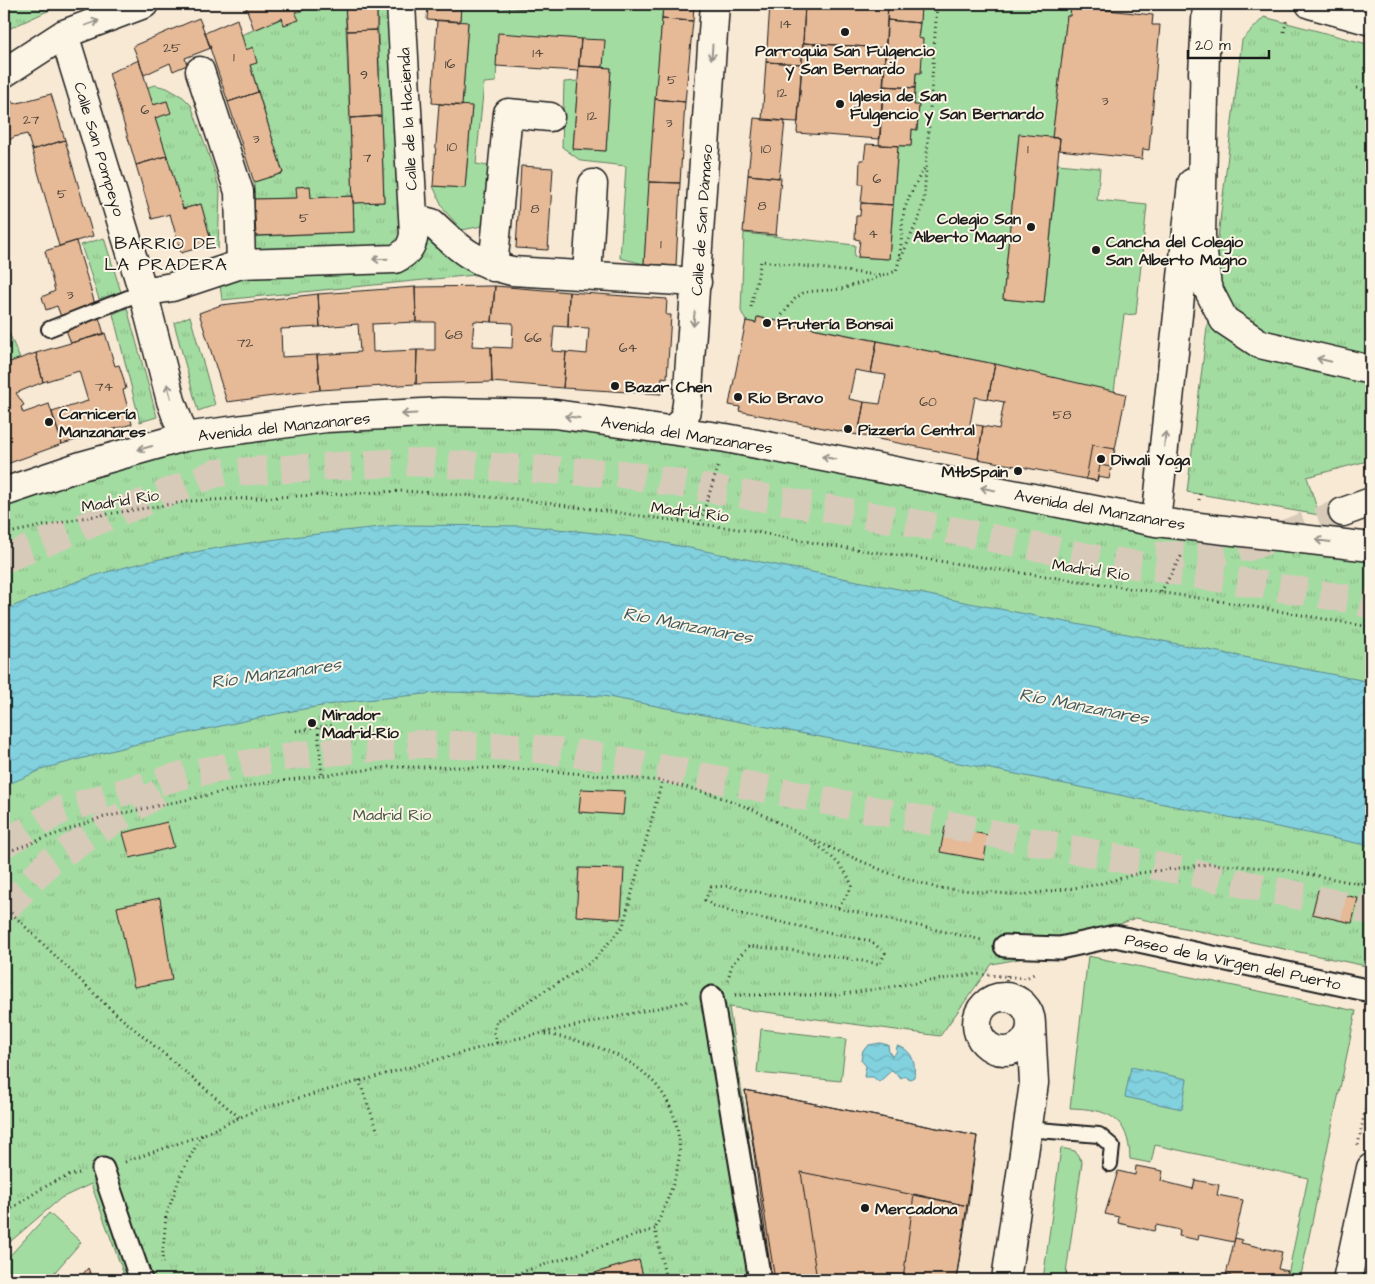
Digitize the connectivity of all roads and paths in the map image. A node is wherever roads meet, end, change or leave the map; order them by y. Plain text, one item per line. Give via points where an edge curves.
1 (144, 4) edge
2 (401, 4) edge
3 (715, 4) edge
4 (937, 4) edge
5 (1207, 4) edge
6 (1310, 4) edge
7 (1371, 20) edge
8 (64, 34) junction
9 (1205, 50) junction
10 (200, 71) dead end
11 (4, 73) edge
12 (1357, 88) dead end
13 (1371, 93) edge
14 (550, 117) dead end
15 (925, 167) junction
16 (593, 184) dead end
17 (414, 234) junction
18 (899, 263) junction
19 (240, 264) junction
20 (493, 267) junction
21 (587, 275) junction
22 (886, 275) junction
23 (697, 282) junction
24 (143, 292) junction
25 (751, 308) dead end
26 (782, 314) dead end
27 (49, 329) dead end
28 (1371, 370) edge
29 (672, 430) junction
30 (184, 437) junction
31 (720, 460) dead end
32 (4, 492) edge
33 (1371, 502) edge
34 (1342, 512) tunnel mouth
35 (4, 514) edge
36 (1156, 522) junction
37 (699, 525) junction
38 (11, 532) junction
39 (4, 534) edge
40 (1188, 545) dead end
41 (1371, 547) edge
42 (1161, 592) junction
43 (1371, 627) edge
44 (333, 725) dead end
45 (318, 728) junction
46 (296, 731) dead end
47 (322, 776) junction
48 (662, 781) junction
49 (808, 838) junction
50 (4, 853) edge
51 (1371, 886) edge
52 (4, 906) edge
53 (838, 908) junction
54 (998, 944) joint
55 (1060, 948) junction
56 (1371, 991) edge
57 (718, 996) junction
58 (1032, 1026) junction
59 (544, 1033) junction
60 (497, 1043) junction
61 (998, 1051) junction
62 (359, 1080) junction
63 (1034, 1083) junction
64 (240, 1118) junction
65 (1027, 1129) junction
66 (378, 1132) dead end
67 (202, 1134) junction
68 (1110, 1164) dead end
69 (1371, 1168) edge
70 (103, 1169) junction
71 (4, 1214) edge
72 (655, 1229) junction
73 (164, 1272) dead end
74 (141, 1280) edge
75 (497, 1280) edge
76 (666, 1280) edge
77 (760, 1280) edge
78 (1006, 1280) edge
79 (1347, 1280) edge

8 -> 1 main road
2 - 17 main road, Calle de la Hacienda
3 -> 23 main road, Calle de San Dámaso
4 - 15 path
5 - 9 main road
6 - 7 main road
8 - 11 main road
8 - 24 main road, Calle San Pompeyo
28 -> 9 main road via 1260,344 1224,320 1207,287 1201,236
36 -> 9 main road
10 - 19 main road via 239,192
12 - 13 path
14 - 20 main road via 508,113
15 - 18 path via 920,215
15 - 18 path via 910,193
16 - 21 main road
17 -> 19 main road via 406,254 395,259
17 - 20 main road via 418,224 424,221 432,223 459,249
18 - 22 path via 896,271
19 - 24 main road
20 - 21 main road
21 - 23 main road
22 - 25 path via 799,268 760,261
22 - 26 path via 841,289 804,292
23 -> 29 main road, Calle de San Dámaso via 687,404 684,420
24 - 27 lane
30 -> 24 main road, Calle San Pompeyo via 171,401
29 -> 30 main road, Avenida del Manzanares via 555,414 442,412 326,418
36 -> 29 main road, Avenida del Manzanares
30 -> 32 main road, Avenida del Manzanares
31 - 37 path
33 - 34 main road
35 - 38 path
41 -> 36 main road, Avenida del Manzanares
37 - 38 path, Madrid Río via 517,500 404,491 191,501
37 - 42 path, Madrid Río via 745,530 826,546
38 - 39 path, Madrid Río
40 - 42 path
42 - 43 path, Madrid Río
44 - 45 path
45 - 46 path
45 - 47 path
47 - 48 path via 389,767 455,767 538,770
47 - 50 path via 265,782 130,810
48 - 49 path via 715,795 754,810
48 - 60 path via 622,926 594,961 496,1021 494,1033
49 - 51 path via 886,872 937,888 982,893 1021,895 1210,864 1281,869
49 - 53 path via 844,868 849,877 852,887
52 - 64 path via 108,1007
53 - 54 path
53 - 57 path via 728,886 711,887 705,900 714,906 871,941 885,953 880,964 749,946 732,964
54 - 55 street, Paseo de la Virgen del Puerto
55 - 56 street, Paseo de la Virgen del Puerto via 1115,936
55 - 57 path via 1046,967 1026,978 975,974 837,994
57 - 59 path
57 - 77 street
58 - 61 main road via 1024,1043 1008,1051
58 - 61 main road via 1028,1009 1014,998 1005,996 988,1002 978,1016 979,1034
58 - 63 main road
59 - 60 path
59 - 72 path via 579,1039 630,1062 654,1080 672,1110 680,1139 679,1163 670,1196
60 - 62 path
61 - 63 main road
62 - 64 path via 256,1110
62 - 66 path
63 - 65 main road
64 - 67 path
65 - 68 lane via 1099,1135 1112,1146
65 - 78 main road
67 - 70 path
67 - 73 path via 181,1174 166,1216
69 - 79 main road
70 - 71 path via 72,1175 31,1195
70 - 74 street
72 - 75 path
72 - 76 path

